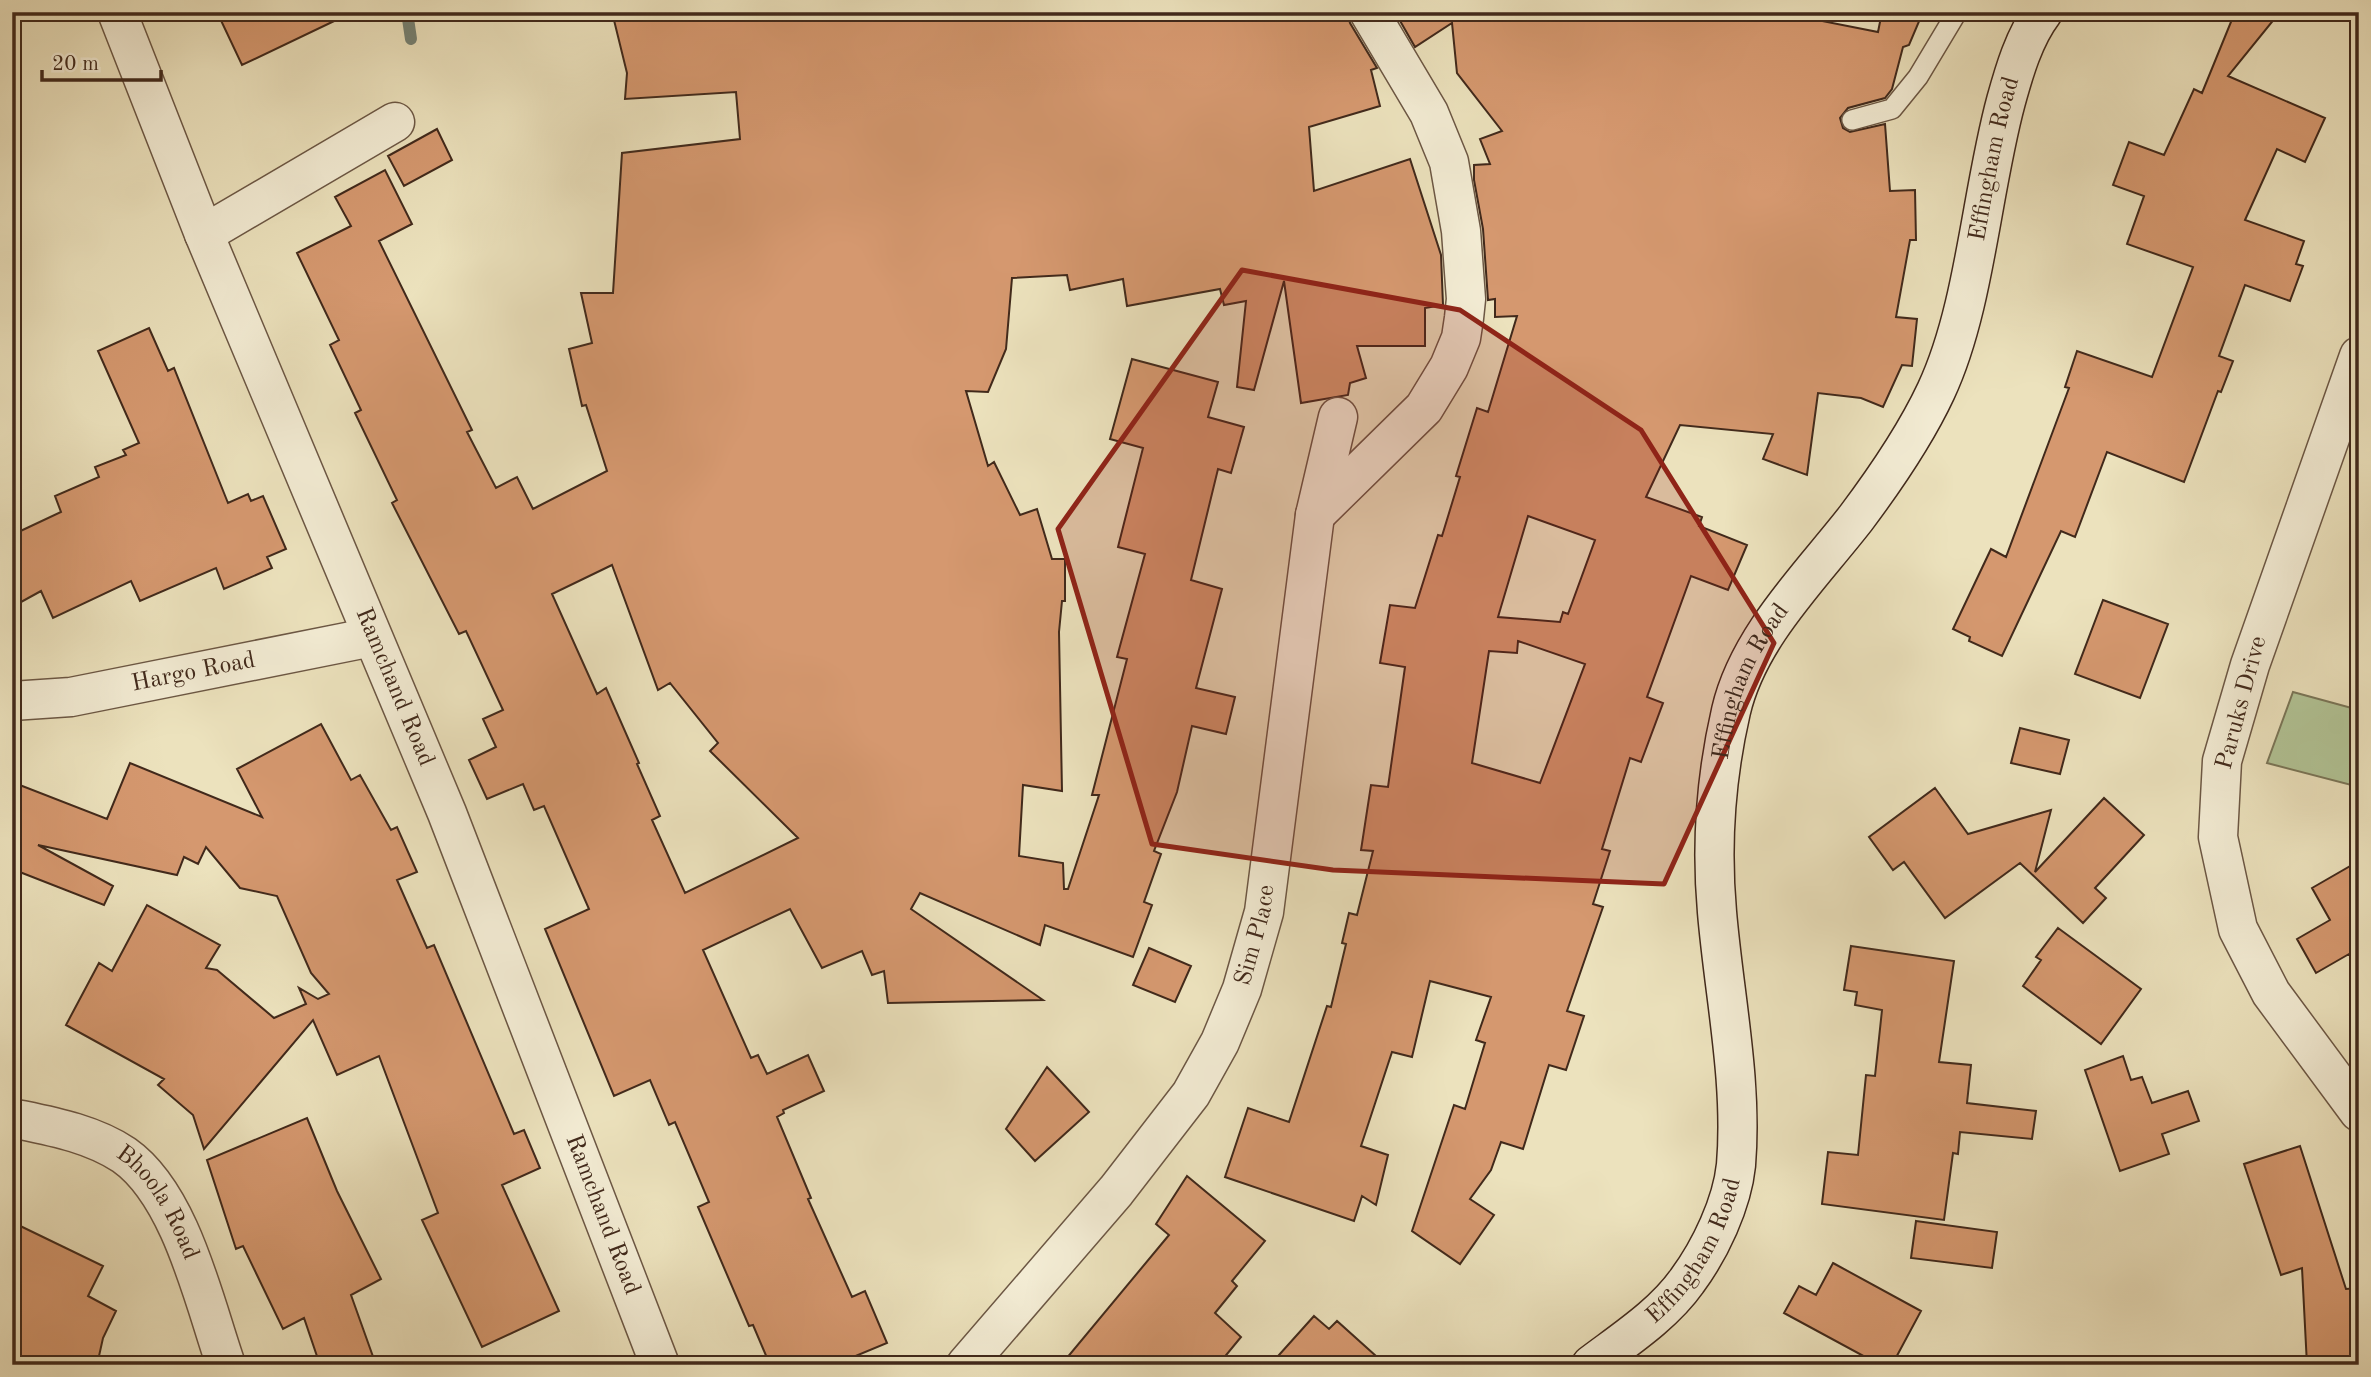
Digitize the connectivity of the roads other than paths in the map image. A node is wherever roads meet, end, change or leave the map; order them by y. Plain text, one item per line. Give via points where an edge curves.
1 (117, 12) edge
2 (1369, 12) edge
3 (1957, 12) edge
4 (2043, 12) edge
5 (1852, 120) dead end
6 (395, 122) dead end
7 (204, 234) junction
8 (2359, 356) edge
9 (2351, 406) edge
10 (1338, 417) dead end
11 (1315, 515) junction
12 (372, 636) junction
13 (12, 701) edge
14 (2359, 1112) edge
15 (12, 1118) edge
16 (226, 1365) edge
17 (660, 1365) edge
18 (966, 1365) edge
19 (1591, 1365) edge

1 - 7 street, Ramchand Road
2 - 11 street via 1430,113 1449,162 1461,231 1464,318 1450,366 1424,408
3 - 5 lane via 1918,78 1892,109
4 - 19 street, Effingham Road via 2015,71 1992,152 1961,317 1937,389 1904,450 1786,606 1751,662 1732,707 1715,828 1717,910 1735,1101 1736,1167 1725,1208 1686,1283 1641,1328
6 - 7 street
7 - 12 street, Ramchand Road
8 - 9 street, Paruks Drive
9 - 14 street, Paruks Drive via 2250,665 2222,761 2218,836 2238,929 2272,993
10 - 11 street, Sim Place
11 - 18 street, Sim Place via 1264,912 1238,999 1191,1094
12 - 13 street, Hargo Road via 71,697
12 - 17 street, Ramchand Road via 452,825
15 - 16 street, Bhoola Road via 91,1138 125,1156 149,1180 170,1212

